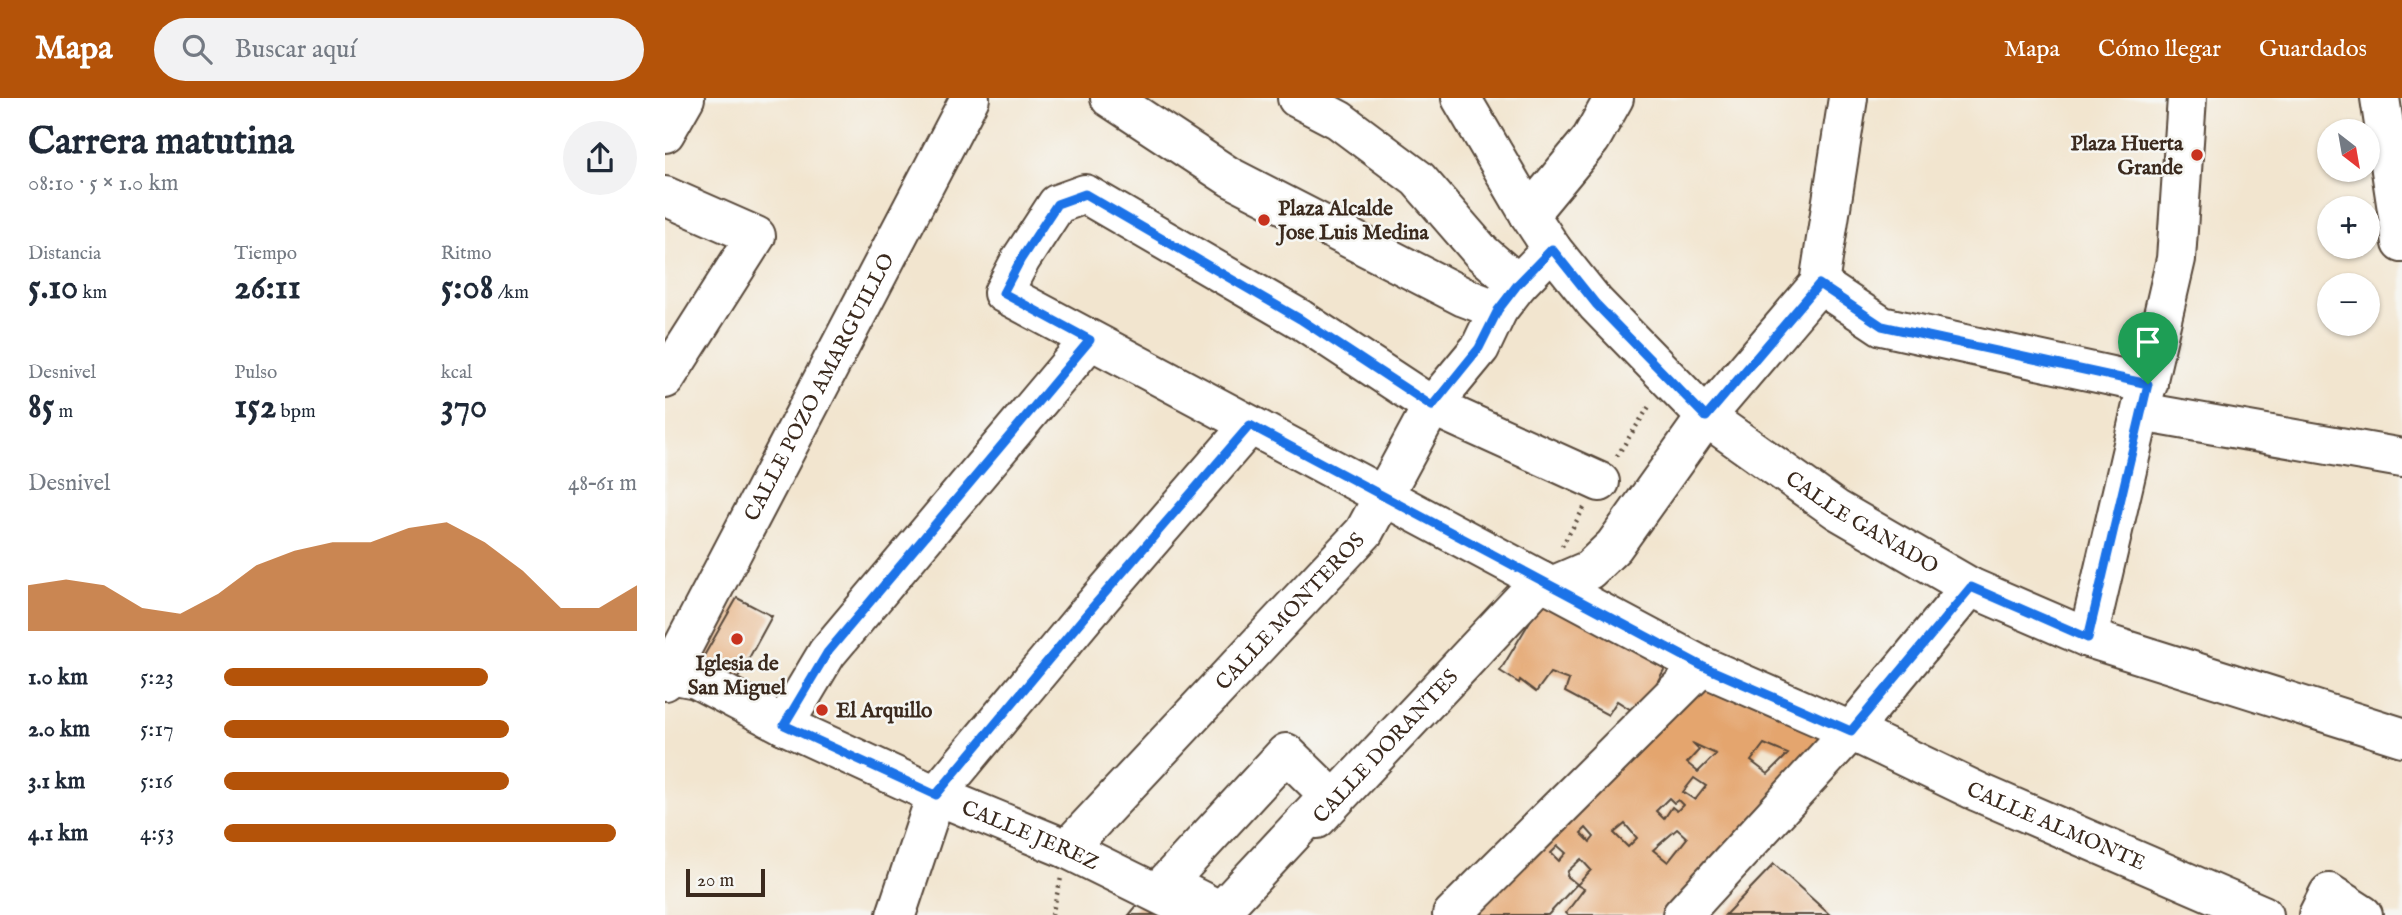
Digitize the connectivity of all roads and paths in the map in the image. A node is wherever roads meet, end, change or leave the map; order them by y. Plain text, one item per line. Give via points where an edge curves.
1 (685, 98) edge
2 (970, 98) edge
3 (1110, 98) edge
4 (1297, 98) edge
5 (1461, 98) edge
6 (1614, 98) edge
7 (1848, 98) edge
8 (2187, 98) edge
9 (2380, 98) edge
10 (665, 133) edge
11 (665, 195) edge
12 (1529, 214) junction
13 (2402, 243) edge
14 (1552, 249) junction
15 (1819, 284) junction
16 (1508, 297) junction
17 (1090, 340) junction
18 (665, 379) edge
19 (2145, 398) junction
20 (1432, 406) junction
21 (1706, 417) junction
22 (1250, 425) junction
23 (2402, 458) edge
24 (1600, 482) dead end
25 (1384, 497) junction
26 (1614, 546) junction
27 (1546, 583) junction
28 (1971, 587) junction
29 (1621, 621) junction
30 (2088, 638) junction
31 (1702, 666) junction
32 (667, 675) edge
33 (784, 725) junction
34 (1851, 731) junction
35 (2402, 737) edge
36 (936, 795) junction
37 (1067, 849) junction
38 (896, 915) edge
39 (1201, 915) edge
40 (1231, 915) edge
41 (1453, 915) edge
42 (1682, 915) edge
43 (2263, 915) edge
44 (2318, 915) edge
45 (2363, 915) edge

1 - 10 street
2 - 32 street, CALLE POZO AMARGUILLO
3 - 16 street via 1230,177 1464,297
4 - 16 street via 1339,120 1418,179 1482,253
5 - 12 street, CALLE GANADO
6 - 12 street via 1591,139
7 - 15 street
8 - 19 street via 2176,259
9 - 13 street
11 - 18 street via 756,236
12 - 14 street, CALLE GANADO
14 - 16 street, CALLE MONTEROS
14 - 21 street, CALLE GANADO via 1596,304
15 - 19 street via 1882,326
15 - 21 street
16 - 20 street, CALLE MONTEROS via 1479,348
17 - 20 street, CALLE ALMONTE via 1003,293 1057,204 1085,194 1300,319
17 - 22 street, CALLE ALMONTE
17 - 33 street via 827,653
19 - 23 street
19 - 30 street
20 - 24 street
20 - 25 street, CALLE MONTEROS
21 - 26 street
21 - 28 street, CALLE GANADO via 1837,510
22 - 25 street, CALLE ALMONTE
22 - 36 street
25 - 27 street, CALLE ALMONTE
25 - 37 street, CALLE MONTEROS via 1364,532
26 - 27 street via 1589,570
26 - 29 street via 1607,599
27 - 29 street, CALLE ALMONTE
27 - 40 street, CALLE DORANTES via 1380,750
28 - 30 street, CALLE GANADO
28 - 34 street
29 - 31 street, CALLE ALMONTE
30 - 35 street, CALLE GANADO
31 - 34 street, CALLE ALMONTE
31 - 41 street
32 - 33 street, CALLE JEREZ via 696,679
33 - 36 street, CALLE JEREZ
34 - 42 street
34 - 43 street, CALLE ALMONTE via 1978,792
36 - 37 street, CALLE JEREZ
36 - 38 street
37 - 39 street, CALLE JEREZ
44 - 45 street via 2329,893

